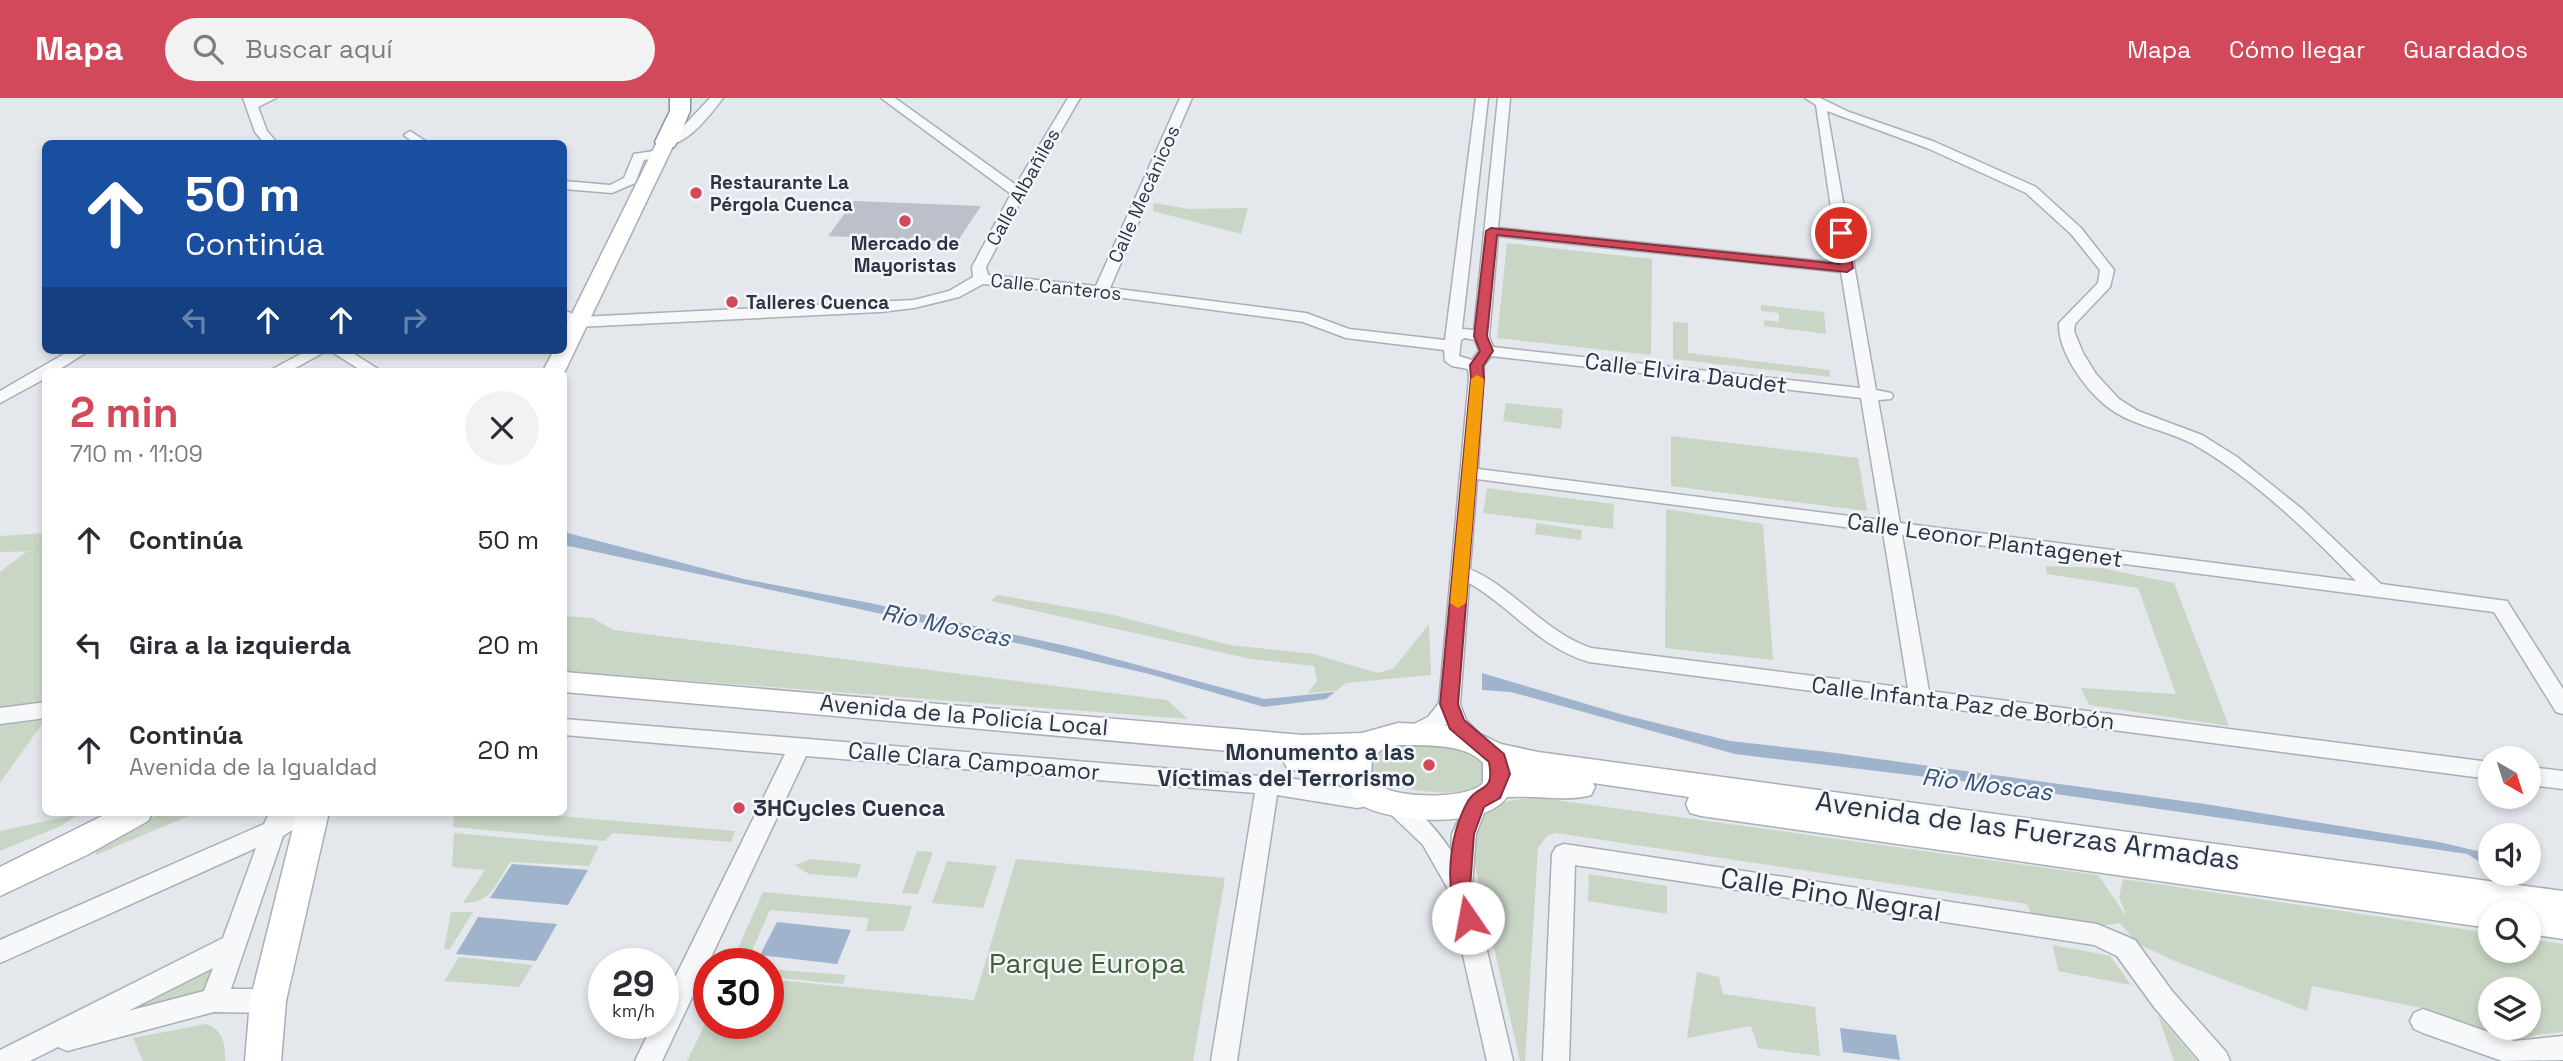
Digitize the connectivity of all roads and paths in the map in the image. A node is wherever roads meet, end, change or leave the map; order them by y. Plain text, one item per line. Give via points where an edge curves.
1 (270, 98) edge
2 (680, 98) edge
3 (717, 98) edge
4 (887, 98) edge
5 (1074, 98) edge
6 (1186, 98) edge
7 (1482, 98) edge
8 (1504, 98) edge
9 (1817, 101) edge
10 (250, 102) edge
11 (410, 135) dead end
12 (268, 140) edge
13 (418, 140) edge
14 (663, 148) junction
15 (567, 185) edge
16 (1018, 193) junction
17 (1491, 231) junction
18 (1847, 268) junction
19 (981, 279) junction
20 (1101, 291) junction
21 (570, 319) edge
22 (1453, 341) junction
23 (1481, 351) junction
24 (76, 354) edge
25 (312, 354) edge
26 (344, 354) edge
27 (53, 368) edge
28 (283, 368) edge
29 (368, 368) edge
30 (42, 374) edge
31 (1877, 395) junction
32 (0, 398) edge
33 (1469, 472) junction
34 (1891, 528) junction
35 (1461, 572) junction
36 (2375, 590) junction
37 (567, 682) edge
38 (1920, 697) junction
39 (567, 698) edge
40 (1449, 704) junction
41 (2563, 706) edge
42 (42, 711) edge
43 (0, 716) edge
44 (567, 726) edge
45 (1414, 734) junction
46 (1364, 744) junction
47 (800, 746) junction
48 (1486, 748) junction
49 (2478, 769) edge
50 (2541, 777) edge
51 (2563, 780) edge
52 (1267, 786) junction
53 (1374, 792) junction
54 (1488, 794) junction
55 (97, 816) edge
56 (130, 816) edge
57 (312, 816) edge
58 (328, 816) edge
59 (277, 821) edge
60 (0, 863) edge
61 (296, 880) junction
62 (0, 882) edge
63 (1460, 888) junction
64 (2563, 905) edge
65 (2478, 912) edge
66 (2541, 922) edge
67 (2563, 925) edge
68 (235, 944) junction
69 (0, 952) edge
70 (214, 1000) junction
71 (268, 1001) junction
72 (2423, 1021) dead end
73 (32, 1048) junction
74 (2563, 1048) edge
75 (4, 1061) edge
76 (263, 1061) edge
77 (648, 1061) edge
78 (1224, 1061) edge
79 (1500, 1061) edge
80 (1556, 1061) edge
81 (2217, 1061) edge

1 - 10 street
2 - 14 highway via 680,111
3 - 14 street
4 - 16 street
5 - 16 street, Calle Albañiles
6 - 20 street, Calle Mecánicos
7 - 22 street
8 - 17 street
9 - 18 street
9 - 36 street via 1931,145 2046,201 2107,270 2105,284 2067,323 2065,331 2104,394 2129,412 2192,437 2228,459 2356,566
10 - 12 street
11 - 13 street
14 - 15 street via 639,157 630,180 612,189
14 - 21 main road
16 - 19 street, Calle Albañiles via 979,267
17 - 18 street
17 - 23 street
18 - 31 street
19 - 20 street, Calle Canteros
19 - 21 street, Calle Canteros via 954,294 914,303
20 - 22 street, Calle Canteros via 1306,318 1346,333
22 - 23 street, Calle Canteros via 1464,333
22 - 23 street via 1451,358 1458,363
23 - 31 street, Calle Elvira Daudet
23 - 33 street
24 - 27 street
25 - 28 street
26 - 29 street
30 - 32 street
31 - 34 street
33 - 34 street, Calle Leonor Plantagenet
33 - 35 street
34 - 36 street, Calle Leonor Plantagenet
34 - 38 street
35 - 38 street, Calle Infanta Paz de Borbón via 1485,582 1554,639 1580,653
35 - 40 street
36 - 41 street, Calle Leonor Plantagenet via 2500,606
37 - 46 main road, Avenida de la Policía Local via 1303,746
38 - 49 street, Calle Infanta Paz de Borbón
39 - 53 main road, Avenida de la Policía Local via 1301,761 1332,766
40 - 45 street via 1436,723
40 - 48 street via 1457,724
42 - 43 street
44 - 47 street, Calle Clara Campoamor
45 - 46 main road, Avenida de la Policía Local
45 - 48 main road, Avenida de la Policía Local via 1445,736
46 - 53 main road via 1357,759
47 - 52 street, Calle Clara Campoamor
47 - 77 street
48 - 54 main road via 1500,766
48 - 64 main road, Avenida de las Fuerzas Armadas via 1538,764
50 - 51 street
52 - 53 street, Calle Clara Campoamor via 1357,799
52 - 78 street
53 - 54 main road, Avenida de la Policía Local via 1440,806
53 - 63 street via 1431,838
54 - 63 street via 1464,834
54 - 65 main road, Avenida de las Fuerzas Armadas via 1532,783 1564,785
55 - 60 main road
56 - 62 main road
57 - 61 main road
58 - 61 main road
59 - 68 street
59 - 69 street
61 - 71 main road
63 - 79 street
66 - 67 main road
68 - 70 street
68 - 73 street
70 - 71 street
70 - 73 street
71 - 76 main road
72 - 74 street via 2514,1053
73 - 75 street
80 - 81 street, Calle Pino Negral via 1564,854 2097,935 2126,948

